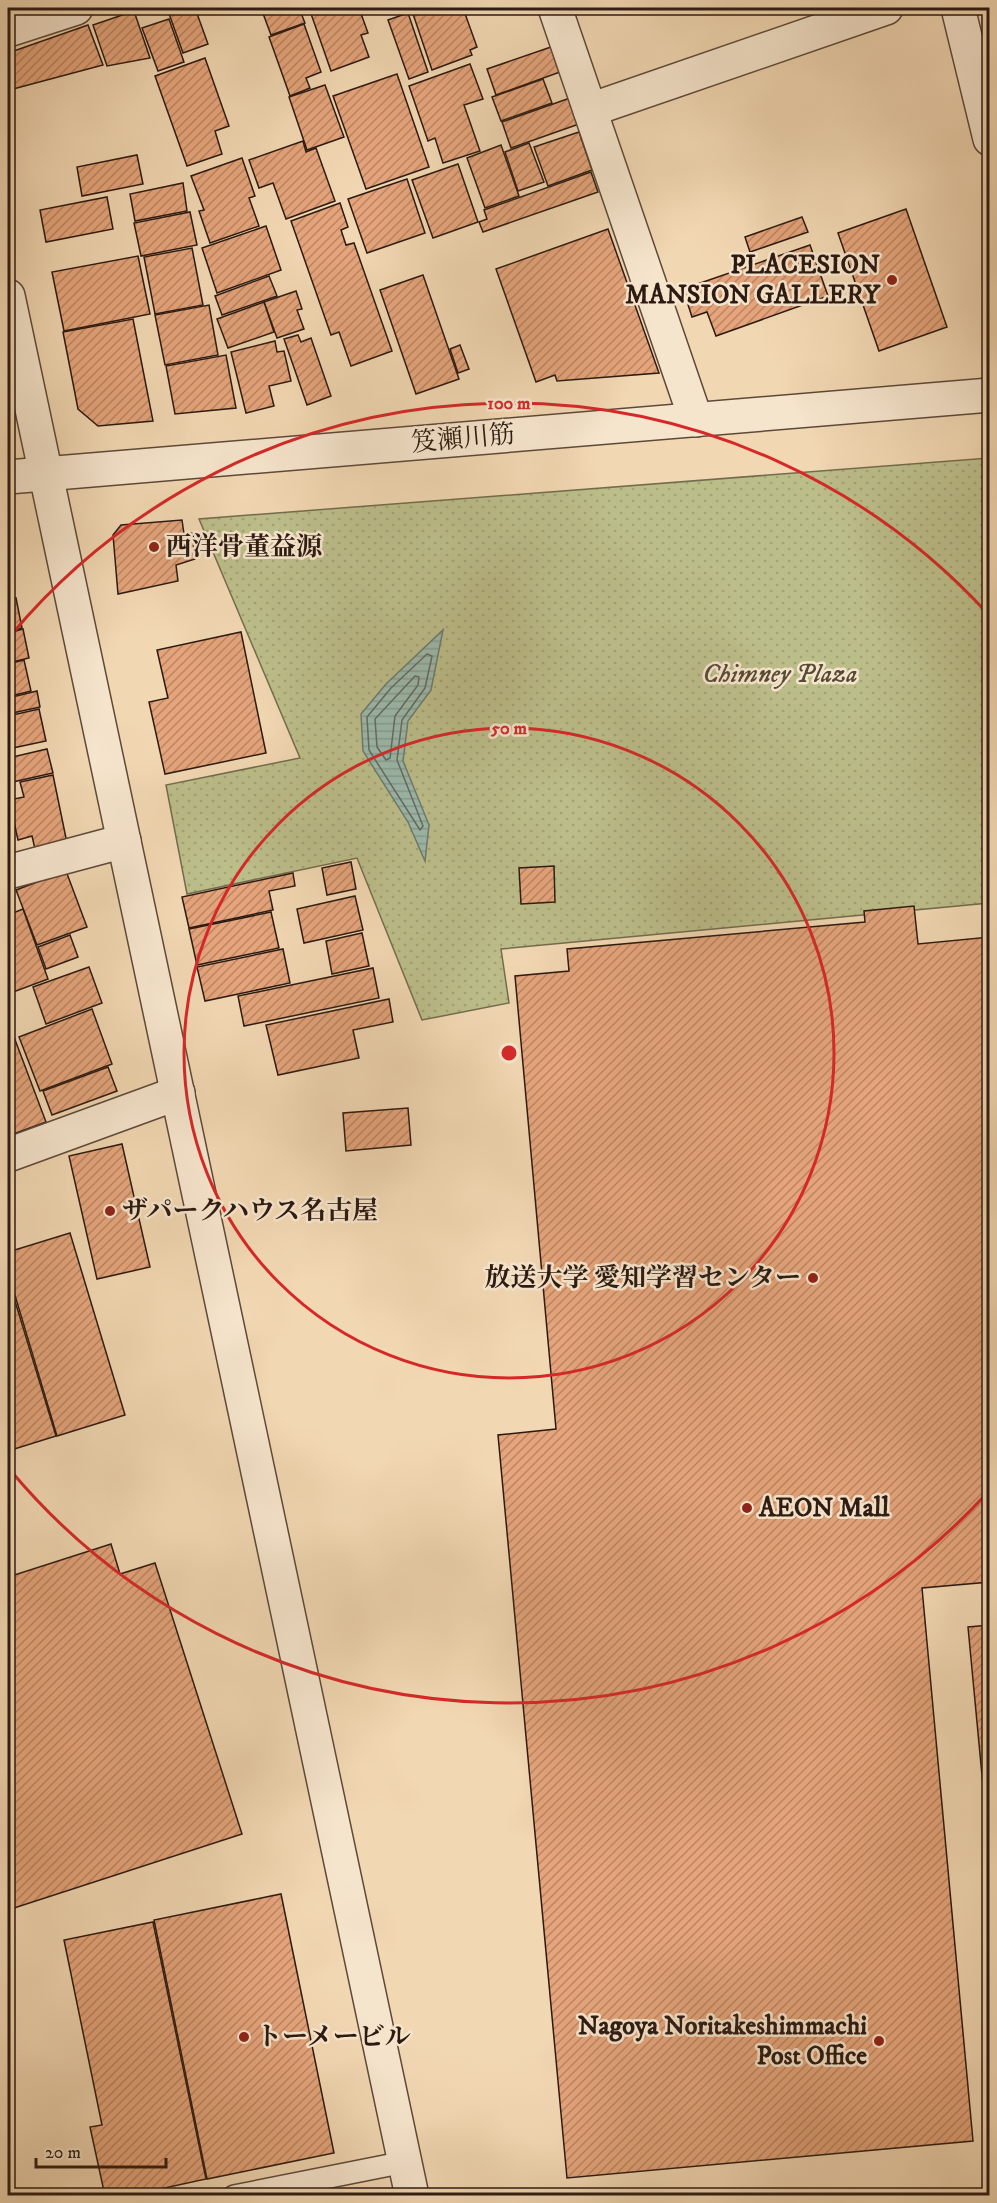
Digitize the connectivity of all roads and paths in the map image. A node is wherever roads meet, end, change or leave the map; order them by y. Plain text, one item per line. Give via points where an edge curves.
1 (76, 8) edge
2 (555, 8) edge
3 (886, 8) edge
4 (958, 8) edge
5 (8, 30) edge
6 (590, 110) junction
7 (990, 139) edge
8 (8, 296) edge
9 (990, 395) edge
10 (696, 420) junction
11 (44, 474) junction
12 (8, 477) edge
13 (124, 841) junction
14 (8, 872) edge
15 (178, 1093) junction
16 (8, 1155) edge
17 (405, 2162) junction
18 (234, 2196) edge
19 (412, 2196) edge

1 - 5 street
2 - 6 street
3 - 6 street
4 - 7 street
6 - 10 street
8 - 11 street
9 - 10 street, 笈瀬川筋
10 - 11 street, 笈瀬川筋
11 - 12 street, 笈瀬川筋
11 - 13 street
13 - 14 street
13 - 15 street
15 - 16 street
15 - 17 street
17 - 18 lane
17 - 19 street

